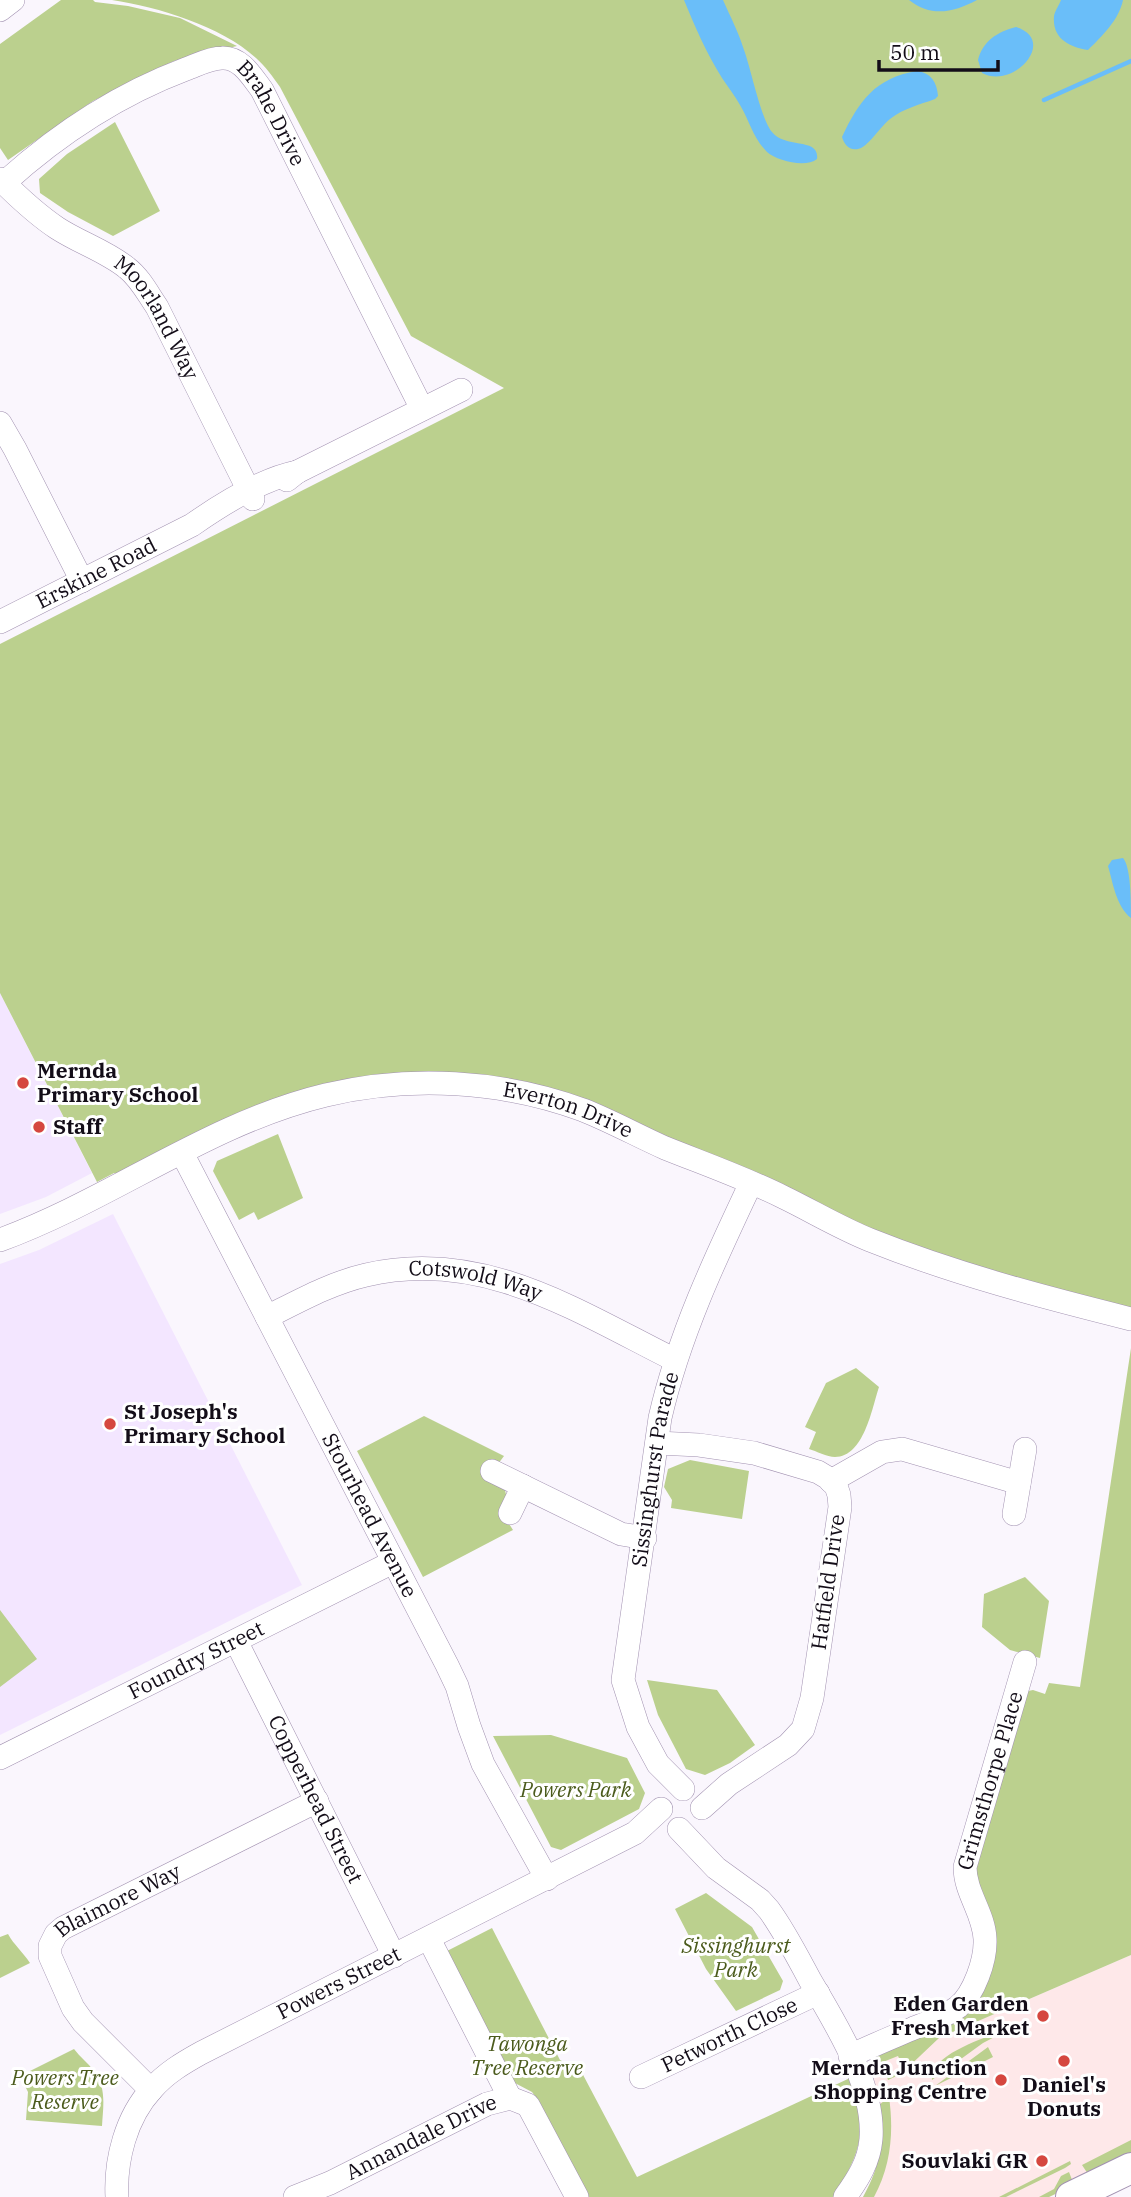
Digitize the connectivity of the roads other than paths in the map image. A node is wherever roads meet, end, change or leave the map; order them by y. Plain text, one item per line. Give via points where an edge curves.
1 (13, 0) edge
2 (0, 10) edge
3 (1, 180) edge
4 (461, 390) dead end
5 (422, 409) junction
6 (0, 424) edge
7 (251, 495) junction
8 (82, 581) junction
9 (0, 622) edge
10 (182, 1153) junction
11 (751, 1183) junction
12 (0, 1241) edge
13 (267, 1317) junction
14 (1131, 1319) edge
15 (675, 1360) junction
16 (657, 1443) junction
17 (1025, 1449) dead end
18 (492, 1471) dead end
19 (1019, 1483) junction
20 (523, 1486) junction
21 (835, 1488) junction
22 (510, 1513) dead end
23 (1014, 1514) dead end
24 (645, 1538) junction
25 (393, 1562) junction
26 (236, 1641) junction
27 (1030, 1675) dead end
28 (0, 1758) edge
29 (317, 1801) junction
30 (681, 1809) junction
31 (547, 1879) junction
32 (429, 1939) junction
33 (394, 1956) junction
34 (818, 1993) junction
35 (850, 2056) junction
36 (641, 2077) dead end
37 (151, 2090) junction
38 (502, 2099) junction
39 (1131, 2168) edge
40 (117, 2197) edge
41 (295, 2197) edge
42 (577, 2197) edge
43 (845, 2197) edge
44 (1071, 2197) edge

1 - 2 street
3 - 5 street, Brahe Drive via 131,92 182,70 231,59 242,65 262,90
3 - 7 street, Moorland Way via 36,213 110,256 144,286
4 - 5 street, Erskine Road
5 - 7 street, Erskine Road
6 - 8 street
7 - 8 street, Erskine Road via 219,516
8 - 9 street, Erskine Road
10 - 11 street, Everton Drive via 294,1103 369,1086 432,1082 508,1089 582,1110
10 - 12 street, Everton Drive via 40,1226
10 - 13 street, Stourhead Avenue
11 - 14 street, Everton Drive via 840,1227 913,1256 1028,1293
11 - 15 street, Sissinghurst Parade
13 - 15 street, Cotswold Way via 366,1275 447,1269 522,1286
13 - 25 street, Stourhead Avenue
15 - 16 street, Sissinghurst Parade
16 - 21 street via 754,1453 818,1472
16 - 24 street, Sissinghurst Parade
17 - 19 street
18 - 20 street
19 - 21 street via 914,1451 891,1449
19 - 23 street
20 - 22 street
20 - 24 street via 621,1534
21 - 30 street, Hatfield Drive via 840,1507 807,1721 788,1745
24 - 30 street, Sissinghurst Parade via 623,1680 638,1727
25 - 26 street, Foundry Street
25 - 31 street, Stourhead Avenue via 457,1686 487,1771
26 - 28 street, Foundry Street
26 - 29 street, Copperhead Street
27 - 35 street, Grimsthorpe Place via 965,1867 986,1940 972,1990 951,2012
29 - 33 street, Copperhead Street
29 - 37 street, Blaimore Way via 56,1934 50,1956 73,2008
30 - 31 street, Powers Street
30 - 34 street, Sissinghurst Parade via 707,1858 769,1910
31 - 32 street, Powers Street
32 - 33 street, Powers Street
32 - 38 street via 490,2061
33 - 37 street, Powers Street via 201,2053
34 - 35 street, Sissinghurst Parade
34 - 36 street, Petworth Close
35 - 43 street, Sissinghurst Parade via 867,2099 871,2139 863,2170
37 - 40 street, Powers Street via 124,2140
38 - 41 street, Annandale Drive
38 - 42 street via 523,2102 534,2113
39 - 44 main road

